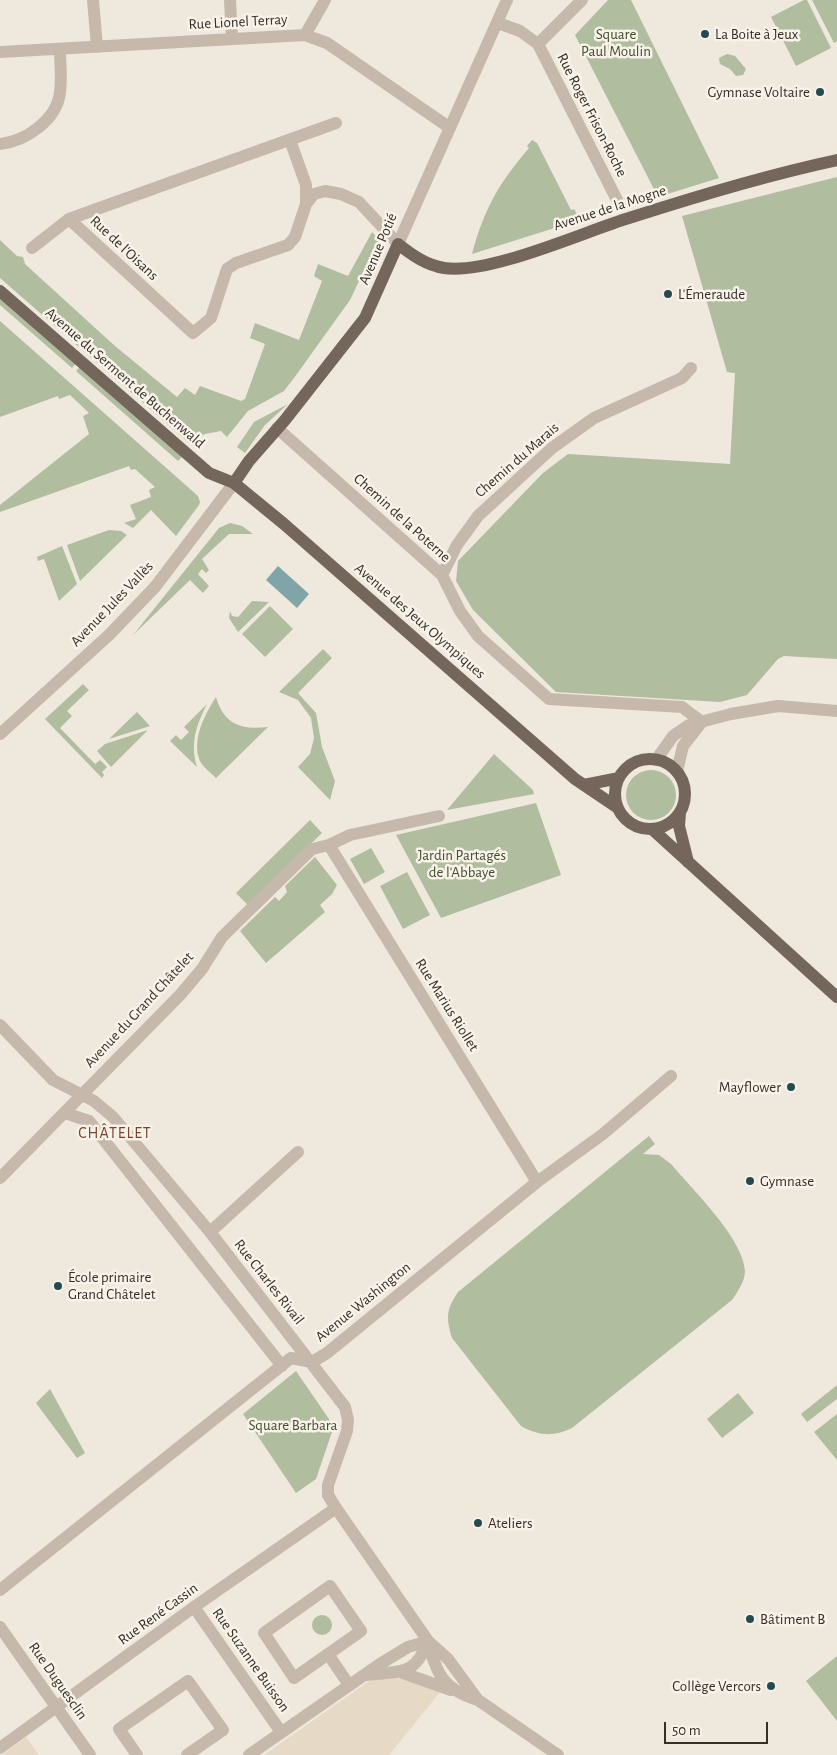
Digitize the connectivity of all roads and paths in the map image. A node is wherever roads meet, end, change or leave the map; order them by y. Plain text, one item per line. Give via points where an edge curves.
1 (93, 0) edge
2 (230, 0) edge
3 (325, 0) edge
4 (507, 0) edge
5 (582, 0) edge
6 (498, 23) junction
7 (305, 35) junction
8 (232, 39) junction
9 (538, 44) junction
10 (97, 47) junction
11 (60, 49) junction
12 (0, 52) edge
13 (336, 123) dead end
14 (450, 128) junction
15 (290, 140) junction
16 (0, 144) edge
17 (837, 160) edge
18 (617, 200) dead end
19 (306, 204) junction
20 (69, 220) junction
21 (398, 244) junction
22 (32, 248) dead end
23 (0, 291) edge
24 (691, 368) dead end
25 (277, 428) junction
26 (234, 483) junction
27 (442, 575) junction
28 (837, 711) edge
29 (702, 722) junction
30 (0, 734) edge
31 (656, 760) junction
32 (676, 771) junction
33 (619, 778) junction
34 (584, 785) junction
35 (618, 808) junction
36 (680, 813) junction
37 (439, 816) dead end
38 (652, 829) junction
39 (329, 845) junction
40 (688, 862) junction
41 (837, 997) edge
42 (0, 1025) edge
43 (671, 1076) dead end
44 (82, 1096) junction
45 (65, 1113) junction
46 (298, 1152) dead end
47 (0, 1178) edge
48 (537, 1182) junction
49 (210, 1232) junction
50 (312, 1362) junction
51 (282, 1366) junction
52 (336, 1508) junction
53 (0, 1590) edge
54 (194, 1607) junction
55 (0, 1627) edge
56 (428, 1641) junction
57 (328, 1654) junction
58 (403, 1673) junction
59 (366, 1675) junction
60 (349, 1685) junction
61 (451, 1690) junction
62 (478, 1700) junction
63 (57, 1707) junction
64 (281, 1732) junction
65 (0, 1748) edge
66 (90, 1755) edge
67 (137, 1755) edge
68 (187, 1755) edge
69 (250, 1755) edge
70 (558, 1755) edge

1 - 10 street
2 - 8 street
3 - 7 street
4 - 6 street, Avenue Potié
5 - 9 street
6 - 9 street via 520,31
6 - 14 street, Avenue Potié
7 - 8 street, Rue Lionel Terray
7 - 14 street, Rue Lionel Terray via 327,43
8 - 10 street, Rue Lionel Terray
9 - 18 street, Rue Roger Frison-Roche
10 - 11 street, Rue Lionel Terray
11 - 12 street, Rue Lionel Terray
11 - 16 street via 60,94 50,116 31,133
13 - 15 street, Rue de l'Oisans
14 - 21 street, Avenue Potié
15 - 19 street, Rue de l'Oisans via 306,185
15 - 20 street, Rue de l'Oisans
17 - 21 main road, Avenue de la Mogne via 629,218 479,267 445,268 417,258
19 - 20 street, Rue de l'Oisans via 295,237 288,245 227,269 211,318 193,333
19 - 21 street via 314,194 325,191 341,194 359,202
20 - 22 street
21 - 25 main road, Avenue Potié via 365,318
23 - 26 main road, Avenue du Serment de Buchenwald via 209,473
24 - 27 street, Chemin du Marais via 682,378 594,418 552,448 478,516 457,545
25 - 26 main road, Avenue Potié
25 - 27 street, Chemin de la Poterne
26 - 30 street, Avenue Jules Vallès via 155,587 109,635
26 - 34 main road, Avenue des Jeux Olympiques
27 - 29 street, Chemin de la Poterne via 460,611 478,636 549,699 682,707
28 - 29 street via 778,706
29 - 31 street via 690,725 673,736
29 - 32 street via 683,746
31 - 32 main road
31 - 33 main road via 634,763
32 - 36 main road via 685,792
33 - 34 main road
33 - 35 main road via 615,798
34 - 35 main road, Avenue des Jeux Olympiques
35 - 38 main road via 632,824
36 - 38 main road via 672,822
36 - 40 main road via 679,826
37 - 39 street, Avenue du Grand Châtelet via 350,835
38 - 40 main road
39 - 44 street, Avenue du Grand Châtelet via 312,849 222,937 185,989
39 - 48 street, Rue Marius Riollet
40 - 41 main road
42 - 44 street, Rue Charles Rivail via 53,1080
43 - 48 street, Avenue Washington via 603,1134
44 - 45 street, Avenue du Grand Châtelet
44 - 49 street, Rue Charles Rivail via 94,1101 113,1117
45 - 47 street, Avenue du Grand Châtelet
45 - 51 street via 89,1121
46 - 49 street
48 - 50 street, Avenue Washington
49 - 50 street, Rue Charles Rivail
50 - 51 street, Avenue Washington via 291,1358
50 - 52 street, Rue Charles Rivail via 345,1407 348,1420 328,1485 328,1495
51 - 53 street, Avenue Washington
52 - 54 street, Rue René Cassin
52 - 56 street, Rue Charles Rivail
54 - 63 street, Rue René Cassin
54 - 64 street, Rue Suzanne Buisson
55 - 63 street, Rue Duguesclin
56 - 58 street via 422,1656
56 - 59 street via 408,1647
56 - 61 street via 434,1665
56 - 62 street via 448,1659
57 - 57 street via 294,1678 264,1633 330,1586 361,1631
57 - 60 street
58 - 59 street
58 - 61 street
59 - 60 street
60 - 64 street
61 - 62 street
62 - 70 street
63 - 65 street, Rue René Cassin
63 - 66 street, Rue Duguesclin
64 - 69 street
67 - 68 street via 119,1729 188,1681 223,1730

